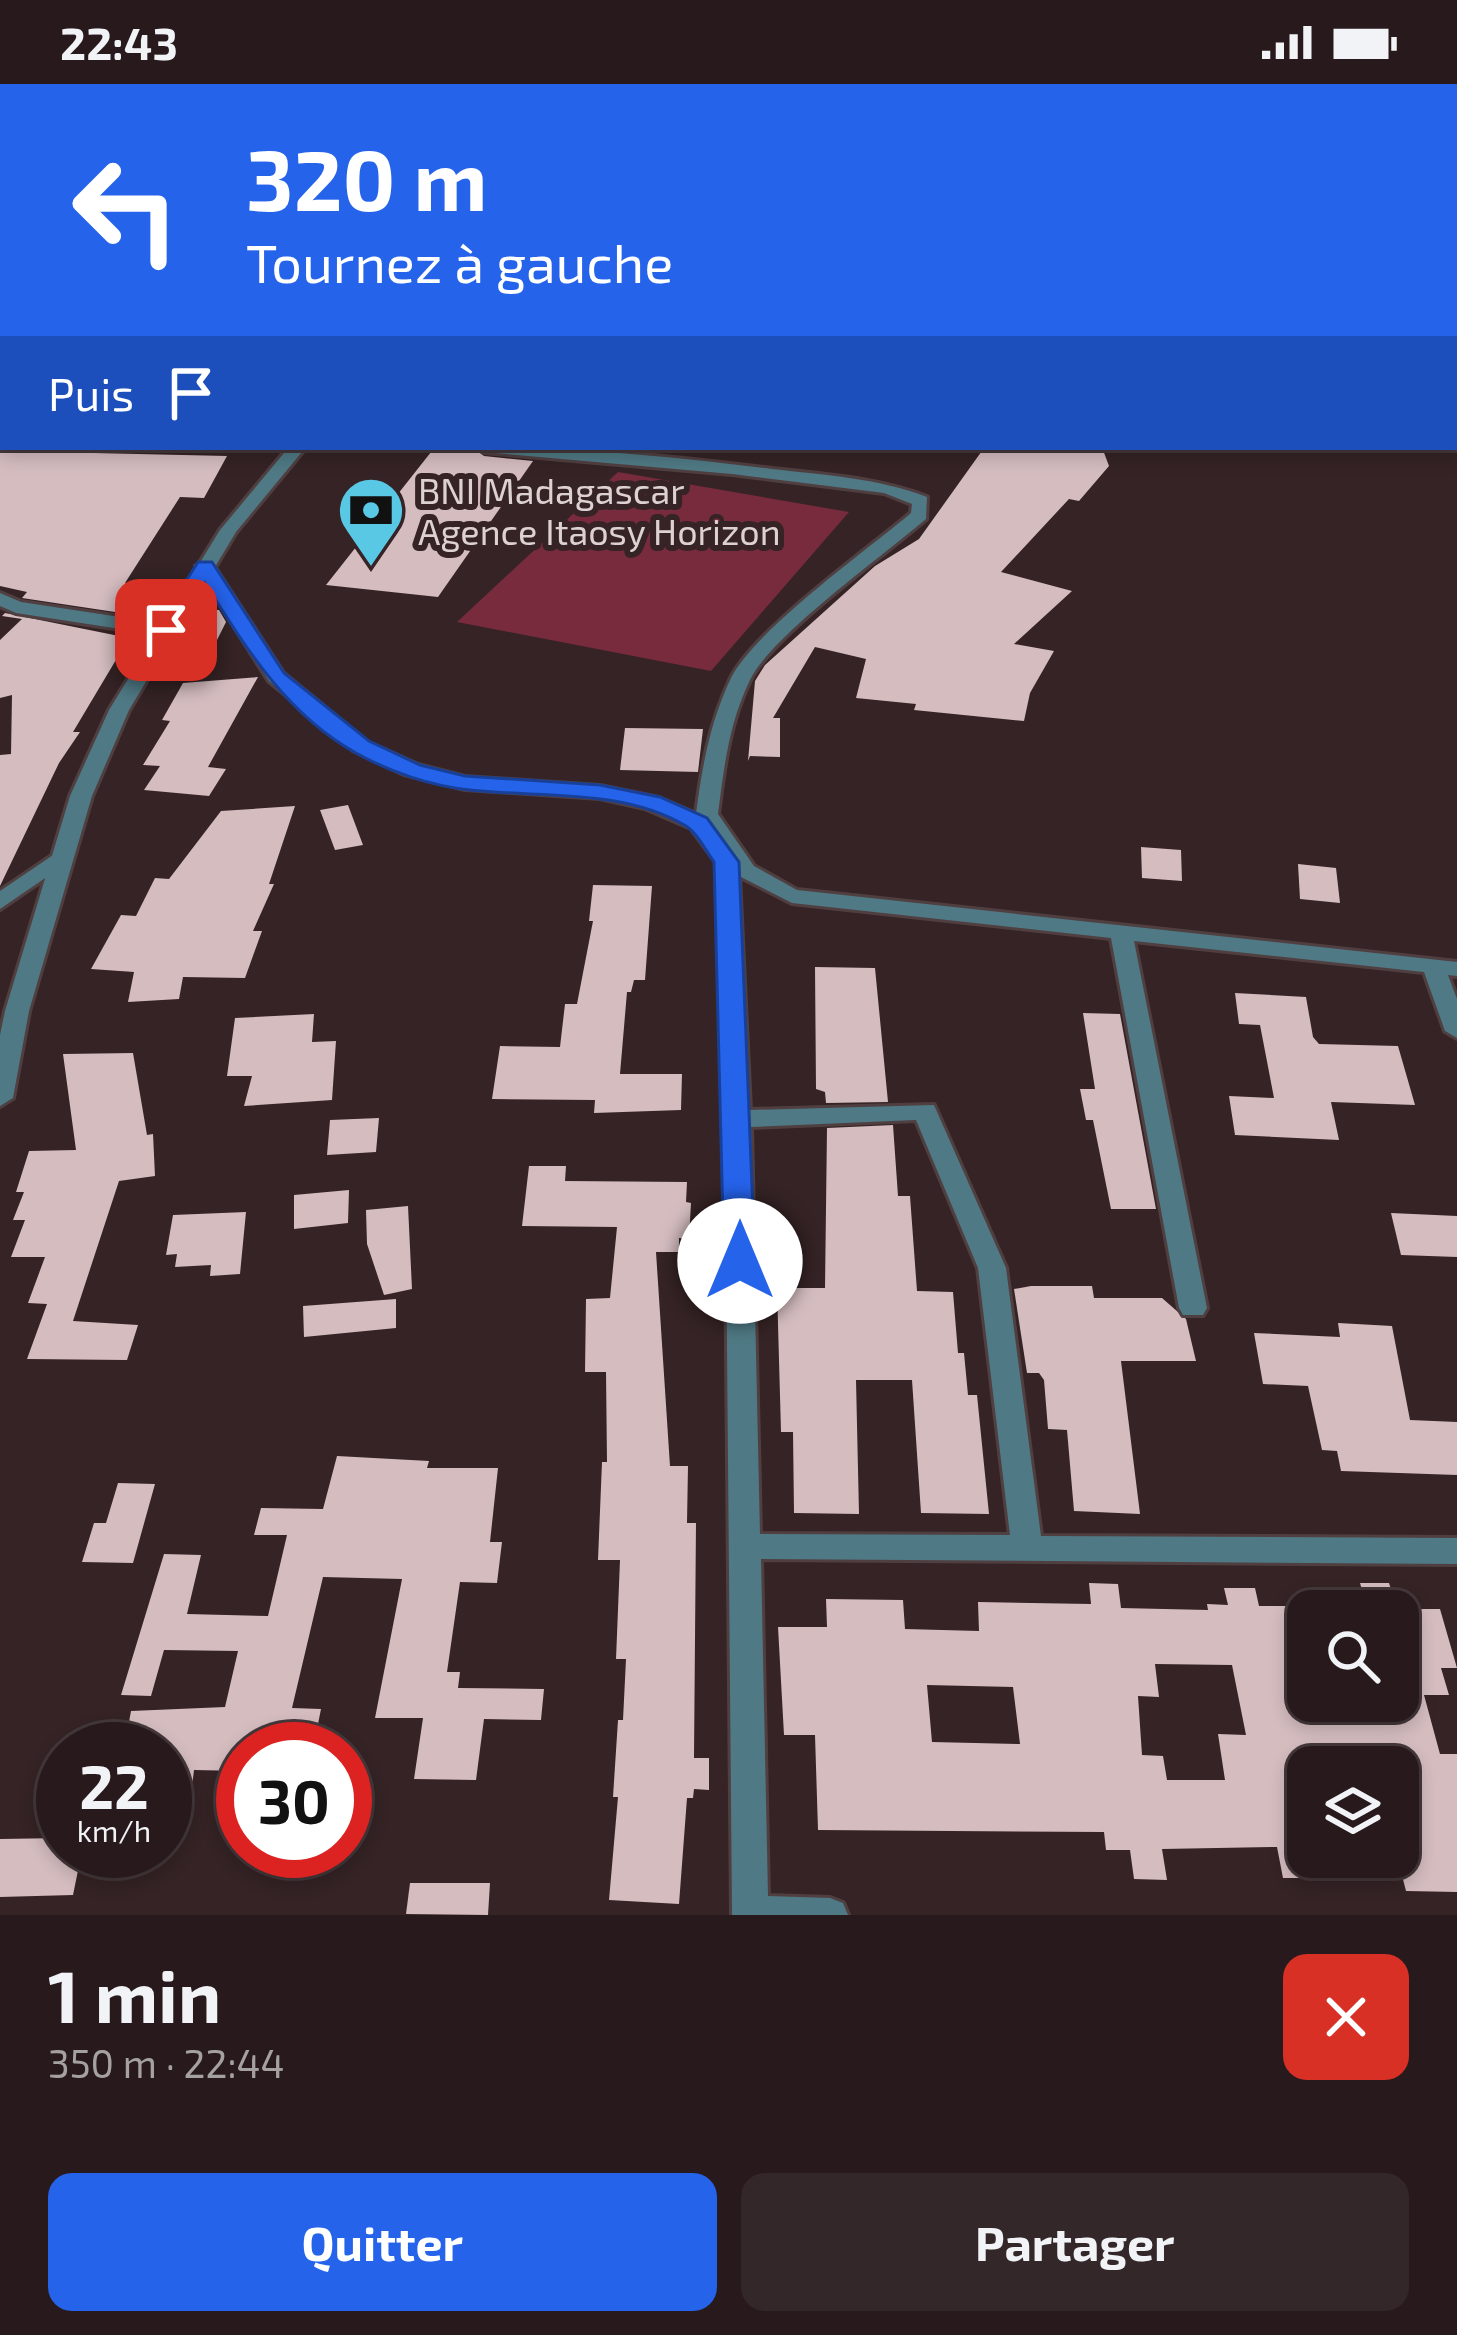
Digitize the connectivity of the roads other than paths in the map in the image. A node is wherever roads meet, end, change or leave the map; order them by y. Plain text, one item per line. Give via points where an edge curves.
1 (296, 450) edge
2 (518, 450) edge
3 (205, 566) junction
4 (0, 599) edge
5 (166, 630) junction
6 (62, 856) junction
7 (0, 902) edge
8 (1121, 932) junction
9 (1445, 967) edge
10 (1457, 1031) edge
11 (0, 1098) edge
12 (738, 1118) junction
13 (1192, 1308) dead end
14 (742, 1546) junction
15 (1028, 1548) junction
16 (1457, 1551) edge
17 (750, 1914) edge
18 (830, 1915) edge

1 - 3 street
2 - 8 street via 754,471 887,488 921,501 920,515 771,640 742,675 717,739 706,814 746,871 792,896
3 - 5 street
3 - 12 street via 276,677 361,746 465,783 600,792 699,823 727,862
4 - 5 street
5 - 6 street via 119,710
6 - 7 street
6 - 11 street via 16,1011
8 - 9 street
8 - 13 street
9 - 10 street
12 - 14 street
12 - 15 street via 925,1111 992,1268
14 - 15 street
14 - 17 street
15 - 16 street
17 - 18 street

